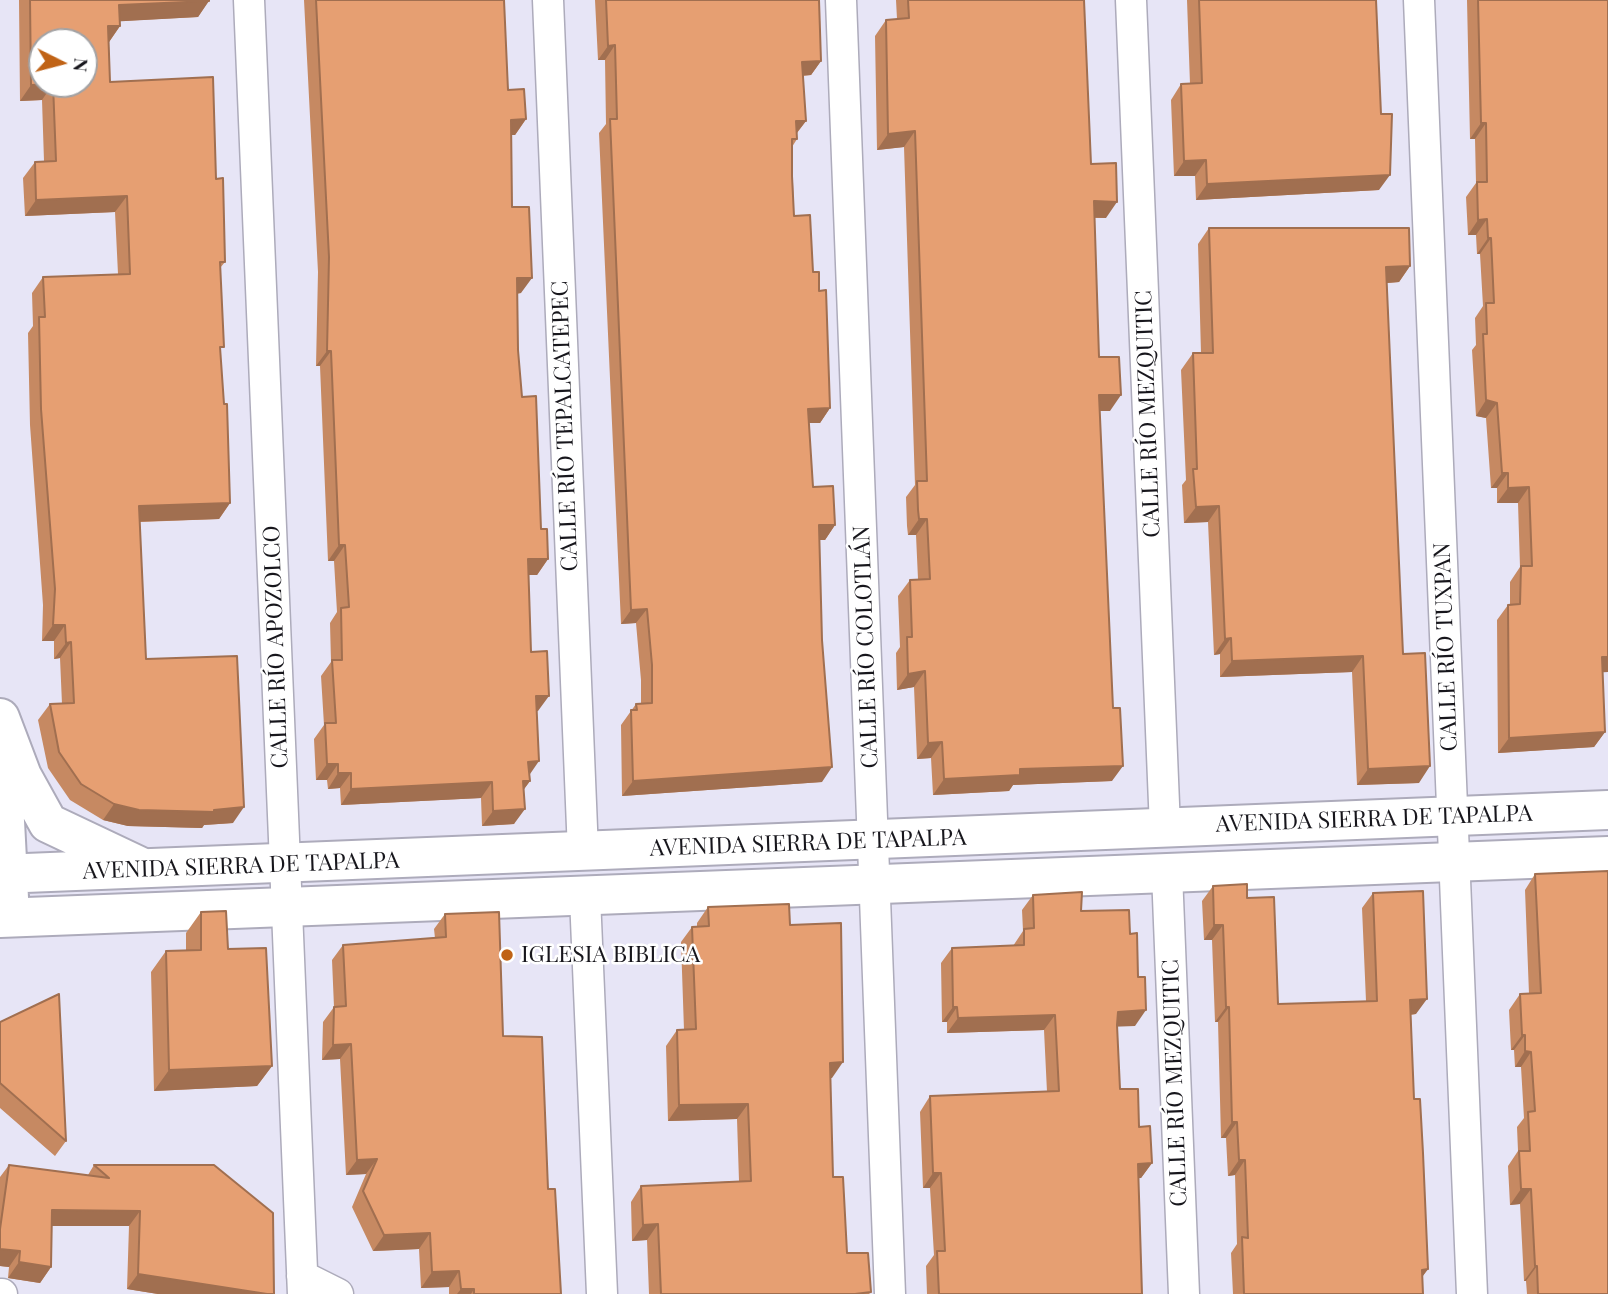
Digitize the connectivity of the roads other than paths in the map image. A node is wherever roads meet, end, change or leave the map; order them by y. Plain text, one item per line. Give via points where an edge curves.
1 (249, 0) edge
2 (548, 0) edge
3 (841, 0) edge
4 (1131, 0) edge
5 (1419, 0) edge
6 (0, 718) edge
7 (0, 729) edge
8 (1608, 810) edge
9 (1453, 816) junction
10 (1165, 828) junction
11 (874, 840) junction
12 (583, 852) junction
13 (1608, 856) edge
14 (1455, 861) junction
15 (285, 865) junction
16 (149, 871) junction
17 (1167, 873) junction
18 (4, 874) edge
19 (876, 885) junction
20 (585, 897) junction
21 (287, 908) junction
22 (5, 918) edge
23 (302, 1285) edge
24 (338, 1294) edge
25 (602, 1294) edge
26 (890, 1294) edge
27 (1184, 1294) edge
28 (1472, 1294) edge

1 - 15 street, CALLE RÍO APOZOLCO
2 - 12 street, CALLE RÍO TEPALCATEPEC
3 - 11 street, CALLE RÍO COLOTLÁN
4 - 10 street, CALLE RÍO MEZQUITIC
5 - 9 street, CALLE RÍO TUXPAN
6 - 16 main road via 22,776 48,823
7 - 18 main road, AVENIDA SIERRA DE TAPALPA
8 - 9 main road, AVENIDA SIERRA DE TAPALPA
9 - 10 main road, AVENIDA SIERRA DE TAPALPA
9 - 14 street, CALLE RÍO TUXPAN
10 - 11 main road, AVENIDA SIERRA DE TAPALPA
11 - 12 main road, AVENIDA SIERRA DE TAPALPA
11 - 19 street, CALLE RÍO COLOTLÁN
12 - 15 main road, AVENIDA SIERRA DE TAPALPA
13 - 14 main road, AVENIDA SIERRA DE TAPALPA
14 - 17 main road, AVENIDA SIERRA DE TAPALPA
14 - 28 street, CALLE RÍO TUXPAN
15 - 16 main road, AVENIDA SIERRA DE TAPALPA
15 - 21 street, CALLE RÍO APOZOLCO
16 - 18 main road, AVENIDA SIERRA DE TAPALPA
17 - 19 main road, AVENIDA SIERRA DE TAPALPA
17 - 27 street, CALLE RÍO MEZQUITIC
18 - 22 main road, AVENIDA SIERRA DE TAPALPA
19 - 20 main road, AVENIDA SIERRA DE TAPALPA
19 - 26 street, CALLE RÍO COLOTLÁN
20 - 21 main road, AVENIDA SIERRA DE TAPALPA
20 - 25 street
21 - 22 main road, AVENIDA SIERRA DE TAPALPA
21 - 23 street, CALLE RÍO APOZOLCO
23 - 24 street

